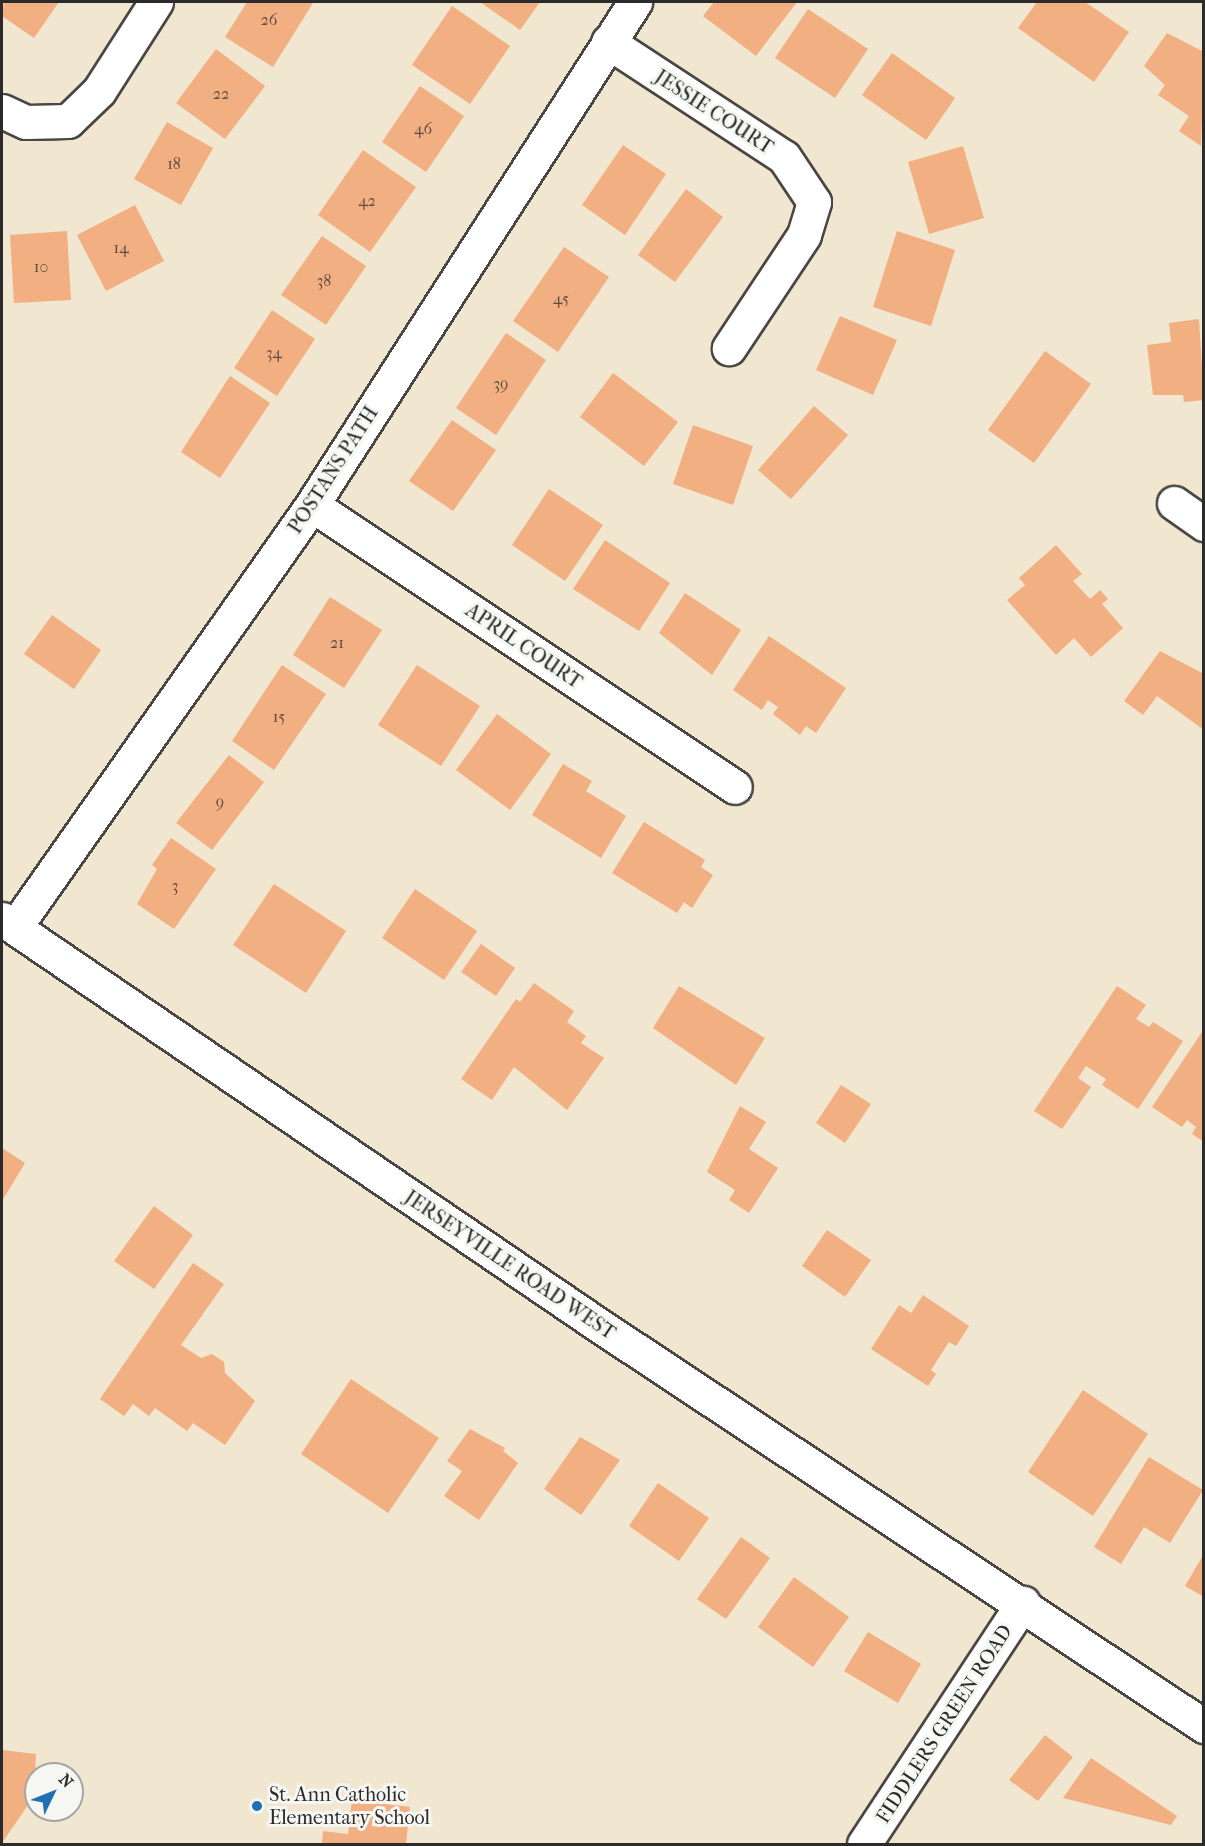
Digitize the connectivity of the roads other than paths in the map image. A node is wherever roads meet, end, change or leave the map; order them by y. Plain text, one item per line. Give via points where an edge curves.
1 (156, 2) edge
2 (635, 2) edge
3 (608, 42) junction
4 (2, 111) edge
5 (729, 348) dead end
6 (1174, 504) dead end
7 (312, 505) junction
8 (1203, 524) edge
9 (735, 787) dead end
10 (8, 923) edge
11 (1023, 1603) junction
12 (1203, 1726) edge
13 (864, 1845) edge

1 - 4 street via 99,91 68,121 26,122
2 - 3 street, POSTANS PATH
3 - 5 street, JESSIE COURT via 783,157 814,202 804,234
3 - 7 street, POSTANS PATH
6 - 8 street
7 - 9 street, APRIL COURT
7 - 10 street, POSTANS PATH
10 - 11 street, JERSEYVILLE ROAD WEST via 594,1322
11 - 12 street, JERSEYVILLE ROAD WEST
11 - 13 street, FIDDLERS GREEN ROAD

